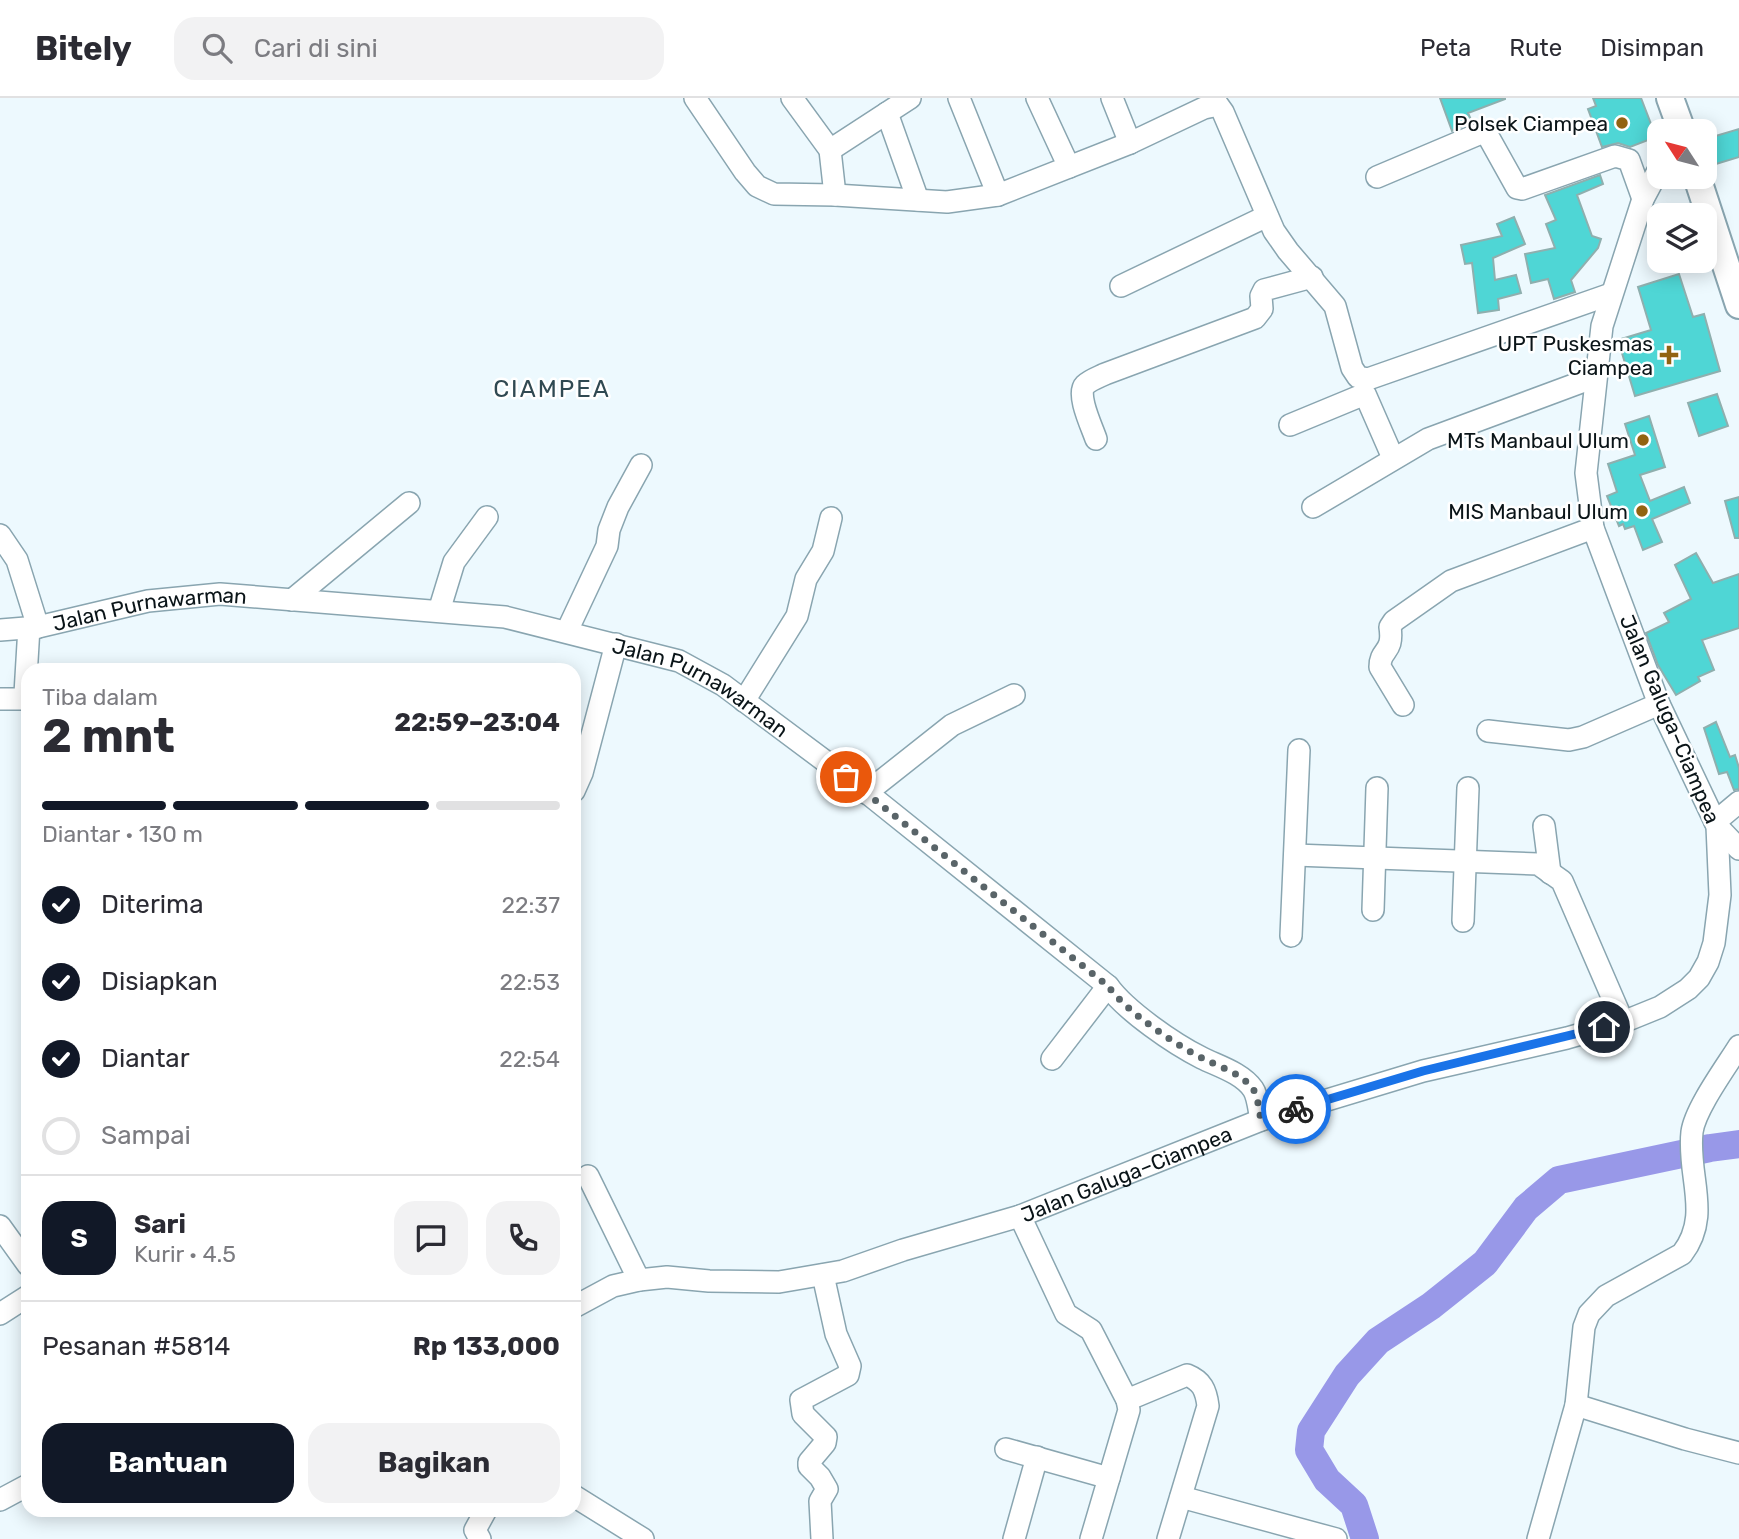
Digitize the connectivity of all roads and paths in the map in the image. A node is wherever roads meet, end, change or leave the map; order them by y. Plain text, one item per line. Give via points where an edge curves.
1 (695, 98) edge
2 (792, 98) edge
3 (910, 98) edge
4 (959, 98) edge
5 (1037, 98) edge
6 (1112, 98) edge
7 (1670, 98) edge
8 (1217, 102) edge
9 (887, 113) junction
10 (1677, 119) edge
11 (1130, 143) junction
12 (830, 149) junction
13 (1069, 167) junction
14 (1377, 177) dead end
15 (1649, 189) edge
16 (1701, 189) edge
17 (835, 195) junction
18 (998, 195) junction
19 (918, 200) junction
20 (1643, 200) junction
21 (1268, 216) junction
22 (1312, 277) junction
23 (1121, 286) dead end
24 (1611, 294) junction
25 (1739, 305) edge
26 (1595, 377) junction
27 (1290, 425) dead end
28 (1096, 439) dead end
29 (1393, 458) junction
30 (641, 465) dead end
31 (409, 503) dead end
32 (1313, 508) dead end
33 (487, 517) dead end
34 (831, 518) dead end
35 (1593, 528) junction
36 (0, 535) edge
37 (292, 600) junction
38 (439, 611) junction
39 (34, 627) junction
40 (0, 630) edge
41 (567, 631) junction
42 (616, 644) junction
43 (29, 663) edge
44 (1014, 695) dead end
45 (0, 699) edge
46 (21, 699) edge
47 (744, 701) junction
48 (1659, 704) junction
49 (1403, 705) dead end
50 (1488, 731) dead end
51 (1299, 750) dead end
52 (581, 775) edge
53 (1377, 788) dead end
54 (1468, 788) dead end
55 (866, 793) junction
56 (1739, 802) edge
57 (1716, 824) junction
58 (1544, 826) dead end
59 (1739, 849) edge
60 (1295, 855) junction
61 (1374, 858) junction
62 (1464, 862) junction
63 (1550, 873) junction
64 (1373, 910) dead end
65 (1463, 921) dead end
66 (1291, 936) dead end
67 (1108, 986) junction
68 (1623, 1022) junction
69 (1739, 1046) edge
70 (1052, 1059) dead end
71 (1261, 1120) junction
72 (587, 1176) dead end
73 (1020, 1216) junction
74 (2, 1234) edge
75 (21, 1257) edge
76 (823, 1275) junction
77 (639, 1280) junction
78 (21, 1300) edge
79 (581, 1303) edge
80 (0, 1314) edge
81 (1127, 1399) junction
82 (1576, 1405) junction
83 (1006, 1449) dead end
84 (1739, 1453) edge
85 (1037, 1458) junction
86 (1109, 1478) junction
87 (21, 1489) edge
88 (1181, 1497) junction
89 (0, 1500) edge
90 (581, 1500) edge
91 (482, 1517) edge
92 (480, 1539) edge
93 (643, 1539) edge
94 (822, 1539) edge
95 (1014, 1539) edge
96 (1091, 1539) edge
97 (1168, 1539) edge
98 (1336, 1539) edge
99 (1538, 1539) edge

1 - 17 street via 757,186 774,194
2 - 12 street
3 - 9 street
4 - 18 street
5 - 13 street
6 - 11 street
7 - 10 main road
8 - 11 street
8 - 21 street
9 - 12 street
9 - 19 street
11 - 13 street
12 - 17 street
13 - 18 street
14 - 20 street via 1481,133 1488,136 1517,188 1615,156 1629,160
15 - 20 street, Jalan Galuga–Ciampea
16 - 25 main road
17 - 19 street
18 - 19 street via 947,202
20 - 24 street, Jalan Galuga–Ciampea
21 - 22 street via 1288,251
21 - 23 street
22 - 24 street via 1335,306 1352,368 1358,377 1368,379
22 - 28 street via 1264,290 1262,309 1255,318 1086,384 1081,392
24 - 26 street, Jalan Galuga–Ciampea
26 - 29 street via 1428,439
26 - 35 street, Jalan Galuga–Ciampea via 1586,473
27 - 29 street via 1365,394
29 - 32 street
30 - 41 street via 618,507 607,546
31 - 37 street
33 - 38 street via 454,562
34 - 47 street via 825,546 806,579 797,616
35 - 48 street, Jalan Galuga–Ciampea
35 - 49 street via 1451,581 1394,621 1391,646 1380,667
36 - 39 street via 18,560
37 - 38 street, Jalan Purnawarman
37 - 39 street, Jalan Purnawarman via 183,596
38 - 41 street, Jalan Purnawarman via 505,617
39 - 40 street, Jalan Purnawarman
39 - 43 street
41 - 42 street, Jalan Purnawarman
42 - 47 street, Jalan Purnawarman via 678,661
42 - 52 street
44 - 55 street via 952,725
45 - 46 street
47 - 55 street, Jalan Purnawarman
48 - 50 street via 1569,740
48 - 57 street, Jalan Galuga–Ciampea
51 - 60 street
53 - 61 street
54 - 62 street
55 - 67 street, Jalan Purnawarman
56 - 57 street
57 - 59 street
57 - 68 street, Jalan Galuga–Ciampea via 1720,895 1708,962 1688,989
58 - 63 street
60 - 61 street
60 - 66 street
61 - 62 street
61 - 64 street
62 - 63 street via 1538,864
62 - 65 street
63 - 68 street via 1562,881
67 - 70 street
67 - 71 street, Jalan Purnawarman via 1156,1028 1254,1089
68 - 71 street, Jalan Galuga–Ciampea via 1423,1071
69 - 82 street via 1692,1132 1698,1222 1689,1244 1682,1254 1606,1296 1588,1314
71 - 73 street, Jalan Galuga–Ciampea
72 - 77 street
73 - 76 street, Jalan Galuga–Ciampea
73 - 81 street via 1066,1314 1091,1330
74 - 75 street
76 - 77 street, Jalan Galuga–Ciampea via 779,1282
76 - 94 street via 836,1334 850,1366 848,1375 801,1400 803,1414 826,1437 809,1462 827,1489 820,1501
77 - 79 street, Jalan Galuga–Ciampea via 613,1286
78 - 80 street
81 - 86 street via 1129,1410
81 - 88 street via 1187,1375 1206,1391 1208,1406
82 - 84 street
82 - 99 street
83 - 85 street
85 - 86 street
85 - 95 street
86 - 96 street
87 - 89 street
88 - 97 street
88 - 98 street
90 - 93 street
91 - 92 street via 474,1530

